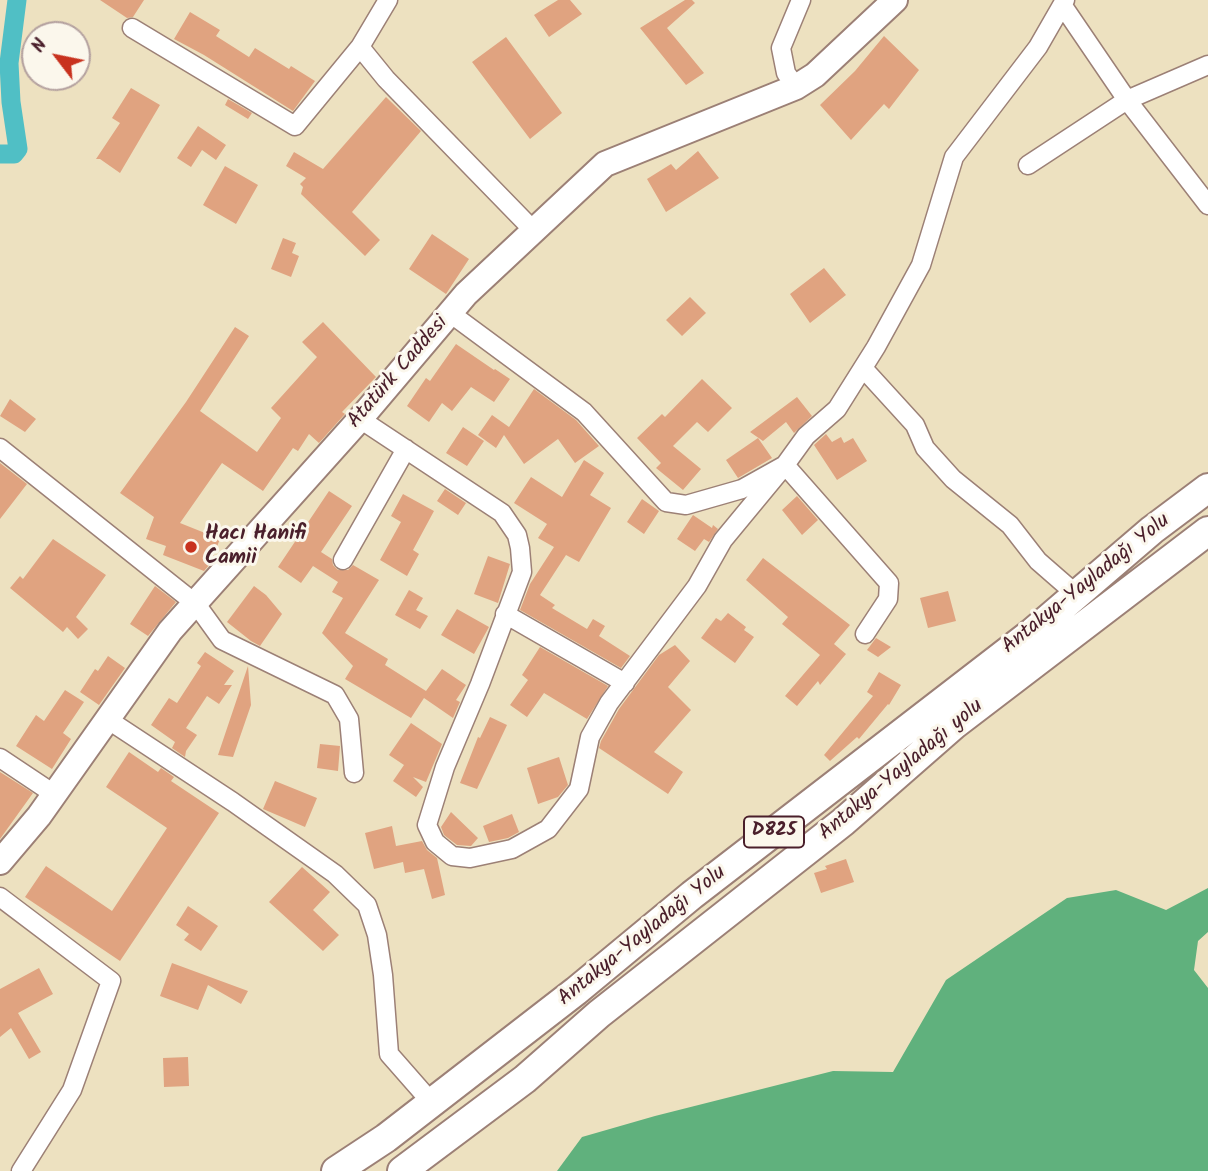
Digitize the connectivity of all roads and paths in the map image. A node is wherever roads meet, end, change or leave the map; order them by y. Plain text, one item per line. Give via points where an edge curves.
1 (388, 0) edge
2 (801, 0) edge
3 (895, 0) edge
4 (1064, 3) edge
5 (132, 28) dead end
6 (360, 47) junction
7 (1208, 65) edge
8 (796, 87) junction
9 (1127, 100) junction
10 (1028, 165) dead end
11 (1208, 205) edge
12 (533, 230) junction
13 (450, 313) junction
14 (863, 368) junction
15 (360, 419) junction
16 (0, 448) edge
17 (406, 449) junction
18 (785, 465) junction
19 (1208, 488) edge
20 (1208, 531) edge
21 (343, 560) dead end
22 (1077, 596) junction
23 (196, 604) junction
24 (505, 614) junction
25 (865, 634) dead end
26 (625, 684) junction
27 (107, 719) junction
28 (0, 758) edge
29 (354, 773) dead end
30 (54, 794) junction
31 (0, 862) edge
32 (0, 897) edge
33 (432, 1103) junction
34 (21, 1171) edge
35 (336, 1171) edge
36 (402, 1171) edge

1 - 6 street
2 - 8 street via 781,48 783,65
3 - 8 main road, Atatürk Caddesi via 815,75
4 - 9 street
4 - 14 street via 1038,47 954,156 920,264
5 - 6 street via 295,126
6 - 12 street
7 - 9 street
8 - 12 main road, Atatürk Caddesi via 605,164
9 - 10 street
9 - 11 street
12 - 13 main road, Atatürk Caddesi
13 - 15 main road, Atatürk Caddesi
13 - 18 street via 584,412 666,502 686,505 742,489
14 - 18 street via 838,409 806,436
14 - 22 street via 915,425 925,448 953,479 1010,525 1038,562
15 - 17 street
15 - 23 main road, Atatürk Caddesi
16 - 23 street
17 - 21 street
17 - 24 street via 502,513 517,535 522,572
18 - 25 street via 889,583 888,599
18 - 26 street via 723,540 697,586
19 - 22 highway, Antakya-Yayladağı Yolu / D825
20 - 36 highway, Antakya-Yayladağı yolu / D825 via 955,724 843,822 599,1014 525,1079
22 - 33 highway, Antakya-Yayladağı Yolu / D825
23 - 27 main road, Atatürk Caddesi via 170,631
23 - 29 street via 222,640 335,695 349,719
24 - 26 street
24 - 26 street via 427,825 435,842 452,856 470,858 513,849 548,829 579,789 590,737
27 - 30 main road, Atatürk Caddesi
27 - 33 street via 316,860 367,905 377,934 389,1054
28 - 30 street
30 - 31 main road, Atatürk Caddesi
32 - 34 street via 111,981 72,1090
33 - 35 highway, Antakya-Yayladağı Yolu / D825

